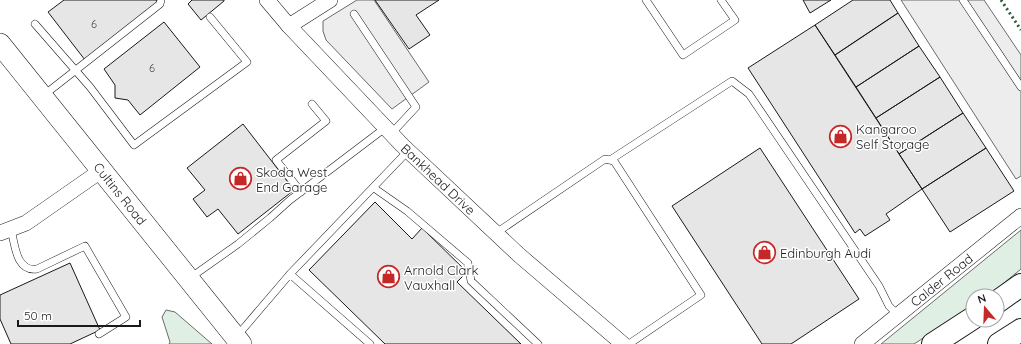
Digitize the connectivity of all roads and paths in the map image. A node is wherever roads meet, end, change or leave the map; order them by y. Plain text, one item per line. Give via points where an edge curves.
1 (161, 0) edge
2 (267, 0) edge
3 (330, 0) edge
4 (646, 0) edge
5 (722, 0) edge
6 (963, 0) edge
7 (354, 14) dead end
8 (210, 17) dead end
9 (36, 24) dead end
10 (289, 26) junction
11 (0, 44) edge
12 (75, 71) junction
13 (1021, 87) edge
14 (42, 96) junction
15 (312, 104) dead end
16 (388, 131) junction
17 (408, 151) junction
18 (610, 160) junction
19 (102, 170) junction
20 (374, 188) junction
21 (301, 192) junction
22 (1021, 216) edge
23 (6, 231) edge
24 (496, 233) junction
25 (290, 274) junction
26 (188, 279) junction
27 (1021, 285) edge
28 (1005, 296) edge
29 (898, 315) junction
30 (965, 323) edge
31 (1021, 330) edge
32 (99, 334) dead end
33 (238, 341) edge
34 (370, 344) edge
35 (538, 344) edge
36 (624, 344) edge
37 (629, 344) edge
38 (862, 344) edge
39 (933, 344) edge
40 (999, 344) edge

1 - 12 lane via 160,4
2 - 10 street, Bankhead Drive
3 - 10 street
4 - 5 lane via 683,55 735,20
6 - 13 lane
7 - 16 lane via 416,107
8 - 12 lane via 246,62 134,145
9 - 12 lane
10 - 16 street, Bankhead Drive
11 - 14 street, Cultins Road
12 - 14 lane
14 - 19 street, Cultins Road
15 - 21 lane via 326,121 276,160
16 - 17 street, Bankhead Drive
16 - 21 lane
17 - 20 lane
17 - 24 street, Bankhead Drive
18 - 24 lane via 605,159
18 - 29 lane via 732,81 749,94 879,286 889,306
18 - 37 lane via 614,161 700,295
19 - 23 street via 26,223
19 - 26 street, Cultins Road
20 - 25 lane
20 - 35 lane via 408,211 468,263 471,281
21 - 26 lane
22 - 29 street, Calder Road
23 - 32 lane via 23,266 29,270 37,269 86,246 126,317
24 - 36 street, Bankhead Drive
25 - 33 lane
25 - 34 lane
26 - 33 street, Cultins Road
27 - 28 main road
29 - 38 street, Calder Road
30 - 39 main road
31 - 40 main road

